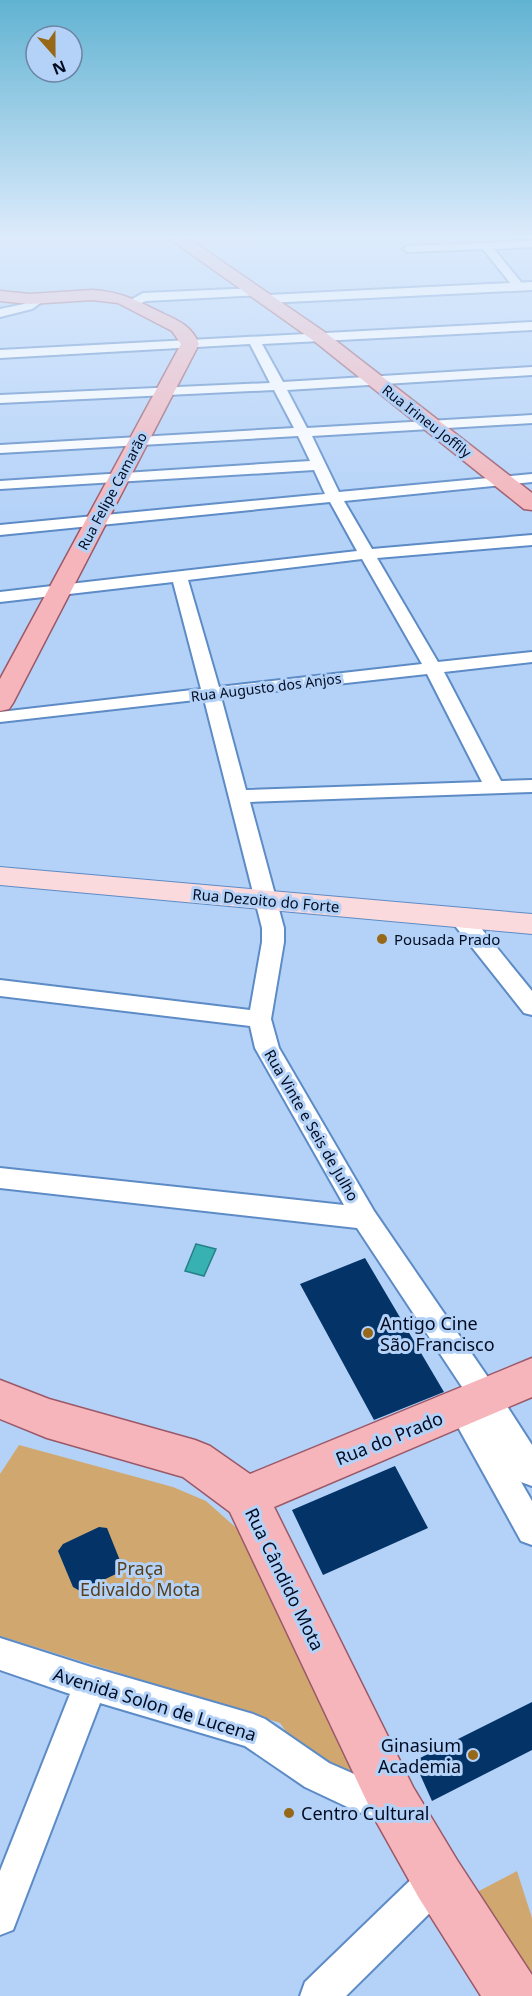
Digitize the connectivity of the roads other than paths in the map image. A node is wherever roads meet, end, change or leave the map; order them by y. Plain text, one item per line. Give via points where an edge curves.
1 (181, 329) edge
2 (309, 329) edge
3 (471, 329) edge
4 (320, 337) junction
5 (254, 340) junction
6 (190, 344) junction
7 (0, 354) edge
8 (532, 371) edge
9 (374, 380) junction
10 (278, 386) junction
11 (164, 393) junction
12 (0, 399) edge
13 (532, 419) edge
14 (433, 425) junction
15 (303, 432) junction
16 (138, 441) junction
17 (0, 449) edge
18 (319, 465) junction
19 (120, 478) junction
20 (532, 478) edge
21 (503, 481) junction
22 (0, 486) edge
23 (334, 497) junction
24 (532, 504) edge
25 (96, 521) junction
26 (0, 530) edge
27 (532, 540) edge
28 (368, 554) junction
29 (178, 576) junction
30 (59, 591) junction
31 (0, 597) edge
32 (532, 657) edge
33 (433, 668) junction
34 (212, 693) junction
35 (0, 704) edge
36 (0, 717) edge
37 (532, 786) edge
38 (494, 787) junction
39 (239, 796) junction
40 (0, 876) edge
41 (265, 899) junction
42 (460, 917) junction
43 (532, 924) edge
44 (0, 988) edge
45 (532, 1007) edge
46 (260, 1019) junction
47 (0, 1178) edge
48 (365, 1218) junction
49 (532, 1377) edge
50 (0, 1399) edge
51 (474, 1403) junction
52 (532, 1472) edge
53 (246, 1497) junction
54 (532, 1530) edge
55 (0, 1654) edge
56 (91, 1684) junction
57 (395, 1805) junction
58 (438, 1879) junction
59 (0, 1917) edge
60 (320, 1996) edge
61 (513, 1996) edge

1 - 6 main road via 188,335
2 - 4 main road, Rua Irineu Joffily
3 - 4 street
4 - 5 street
4 - 9 main road, Rua Irineu Joffily
5 - 6 street
5 - 10 street
6 - 7 street
6 - 11 main road, Rua Felipe Camarão
8 - 9 street
9 - 10 street
9 - 14 main road, Rua Irineu Joffily
10 - 11 street
10 - 15 street
11 - 12 street
11 - 16 main road, Rua Felipe Camarão
13 - 14 street
14 - 15 street
14 - 21 main road, Rua Irineu Joffily
15 - 16 street
15 - 18 street
16 - 17 street
16 - 19 main road, Rua Felipe Camarão
18 - 19 street
18 - 23 street
19 - 22 street
19 - 25 main road, Rua Felipe Camarão
20 - 21 street
21 - 23 street
21 - 24 main road, Rua Irineu Joffily
23 - 25 street
23 - 28 street
25 - 26 street
25 - 30 main road, Rua Felipe Camarão
27 - 28 street
28 - 29 street
28 - 33 street
29 - 30 street
29 - 34 street, Rua Vinte e Seis de Julho
30 - 31 street
30 - 35 main road, Rua Felipe Camarão
32 - 33 street, Rua Augusto dos Anjos
33 - 34 street, Rua Augusto dos Anjos
33 - 38 street
34 - 36 street, Rua Augusto dos Anjos
34 - 39 street, Rua Vinte e Seis de Julho
37 - 38 street
38 - 39 street
39 - 41 street, Rua Vinte e Seis de Julho
40 - 41 main road, Rua Dezoito do Forte
41 - 42 main road, Rua Dezoito do Forte
41 - 46 street, Rua Vinte e Seis de Julho via 273,942
42 - 43 main road, Rua Dezoito do Forte
42 - 45 street
44 - 46 street
46 - 48 street, Rua Vinte e Seis de Julho via 274,1063
47 - 48 street
48 - 51 street, Rua Vinte e Seis de Julho
49 - 51 main road, Rua do Prado
50 - 53 main road, Rua Cândido Mota via 47,1418 195,1460
51 - 52 street
51 - 53 main road, Rua do Prado
51 - 54 street
53 - 57 main road, Rua Cândido Mota
55 - 56 street, Avenida Solon de Lucena
56 - 57 street, Avenida Solon de Lucena via 253,1731 317,1775 358,1794
56 - 59 street
57 - 58 main road
58 - 60 street
58 - 61 main road

